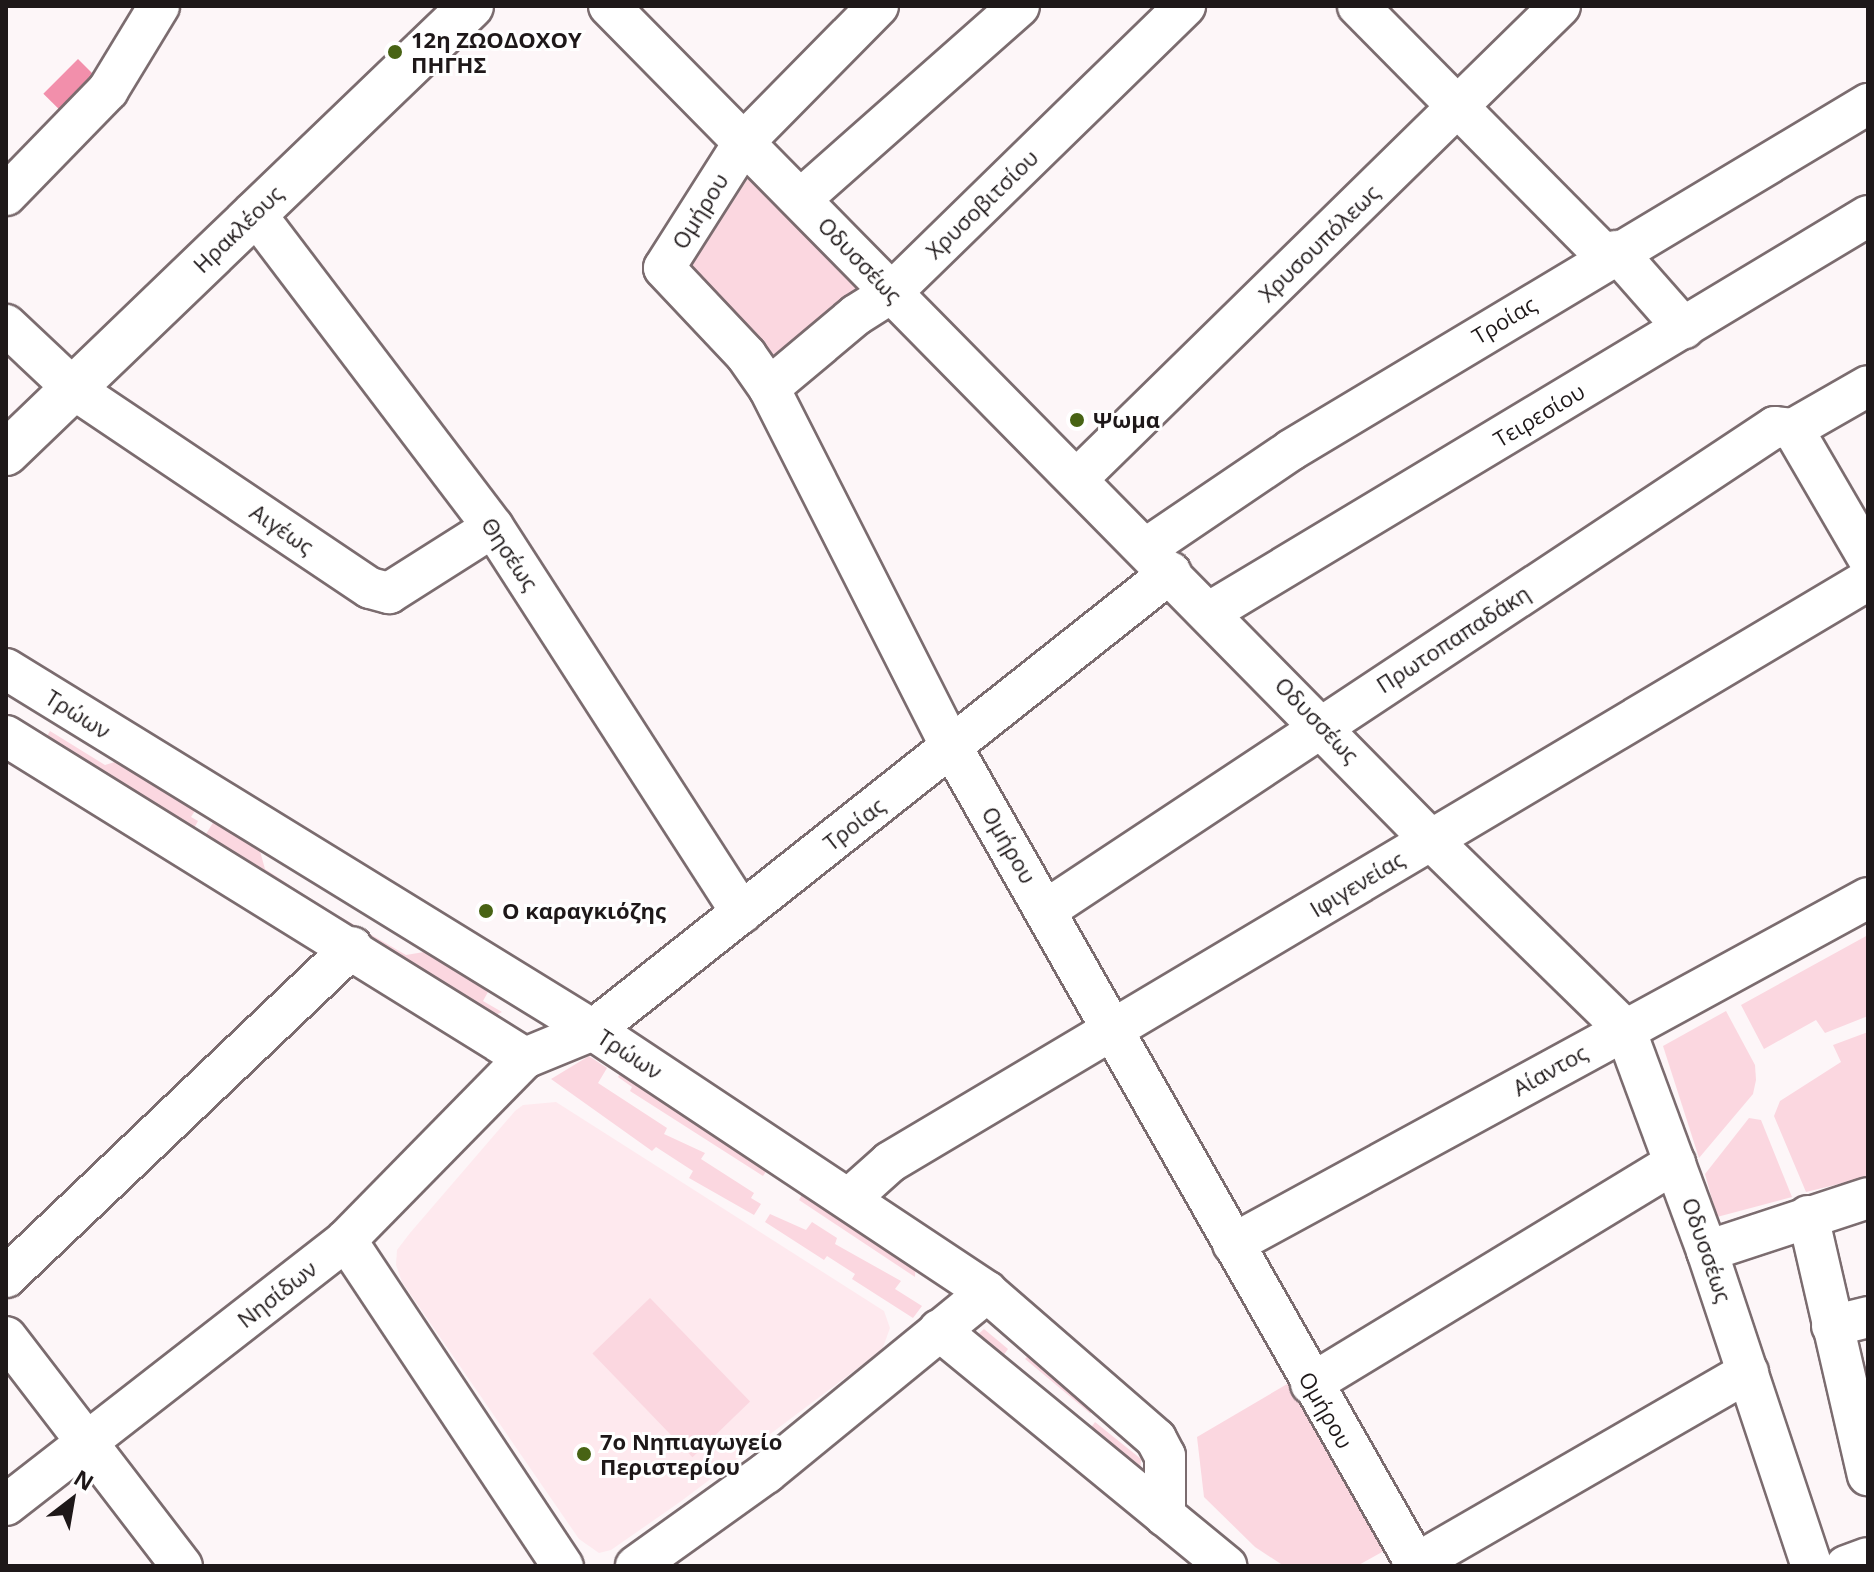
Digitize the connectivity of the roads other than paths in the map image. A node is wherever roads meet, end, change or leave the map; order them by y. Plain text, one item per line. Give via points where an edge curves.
1 (159, 6) edge
2 (471, 6) edge
3 (609, 6) edge
4 (878, 6) edge
5 (1019, 6) edge
6 (1185, 6) edge
7 (1358, 6) edge
8 (1560, 6) edge
9 (1868, 104) edge
10 (1458, 108) junction
11 (744, 142) junction
12 (6, 195) edge
13 (801, 199) junction
14 (254, 212) junction
15 (1868, 216) edge
16 (1611, 254) junction
17 (891, 293) junction
18 (6, 325) edge
19 (1684, 328) junction
20 (1868, 386) edge
21 (769, 388) junction
22 (75, 390) junction
23 (1793, 429) junction
24 (6, 453) edge
25 (1077, 479) junction
26 (493, 527) junction
27 (1868, 558) edge
28 (1159, 559) junction
29 (1868, 580) edge
30 (1210, 612) junction
31 (11, 682) edge
32 (1323, 725) junction
33 (6, 736) edge
34 (951, 746) junction
35 (1431, 840) junction
36 (1868, 898) edge
37 (1046, 910) junction
38 (742, 913) junction
39 (352, 947) junction
40 (1115, 1029) junction
41 (1625, 1029) junction
42 (593, 1030) junction
43 (525, 1058) junction
44 (1675, 1163) junction
45 (851, 1197) junction
46 (1868, 1198) edge
47 (1808, 1216) junction
48 (346, 1240) junction
49 (1233, 1244) junction
50 (1707, 1251) junction
51 (6, 1277) edge
52 (987, 1292) junction
53 (1850, 1321) edge
54 (939, 1330) junction
55 (6, 1337) edge
56 (1748, 1372) junction
57 (1311, 1384) junction
58 (88, 1443) junction
59 (1868, 1475) edge
60 (6, 1505) edge
61 (1165, 1516) junction
62 (1868, 1558) edge
63 (1414, 1565) edge
64 (182, 1566) edge
65 (563, 1566) edge
66 (636, 1566) edge
67 (1226, 1566) edge
68 (1812, 1566) edge
69 (1846, 1566) edge

1 - 12 street via 108,90
2 - 14 street, Ηρακλέους
3 - 11 street, Οδυσσέως
4 - 11 street
5 - 13 street
6 - 17 street, Χρυσοβιτσίου
7 - 10 street
8 - 10 street, Χρυσουπόλεως
9 - 16 street, Τροίας
10 - 16 street
10 - 25 street, Χρυσουπόλεως
11 - 13 street, Οδυσσέως
11 - 21 street, Ομήρου via 664,268 746,355
13 - 17 street, Οδυσσέως
14 - 22 street, Ηρακλέους
14 - 26 street, Θησέως
15 - 19 street, Τειρεσίου
16 - 19 street
16 - 28 street, Τροίας via 1291,450
17 - 21 street, Χρυσοβιτσίου via 856,315
17 - 25 street, Οδυσσέως
18 - 22 street, Αιγέως
19 - 30 street, Τειρεσίου
20 - 23 street, Πρωτοπαπαδάκη
21 - 34 street, Ομήρου
22 - 24 street, Ηρακλέους
22 - 26 street, Αιγέως via 370,588 389,593
23 - 27 street
23 - 32 street, Πρωτοπαπαδάκη via 1775,427
25 - 28 street, Οδυσσέως
26 - 38 street, Θησέως
28 - 30 street, Οδυσσέως
28 - 34 street, Τροίας
29 - 35 street, Ιφιγενείας
30 - 32 street, Οδυσσέως
31 - 42 street, Τρώων
32 - 35 street, Οδυσσέως
32 - 37 street, Πρωτοπαπαδάκη
33 - 39 street
34 - 37 street, Ομήρου
34 - 38 street, Τροίας
35 - 40 street, Ιφιγενείας
35 - 41 street, Οδυσσέως
36 - 41 street, Αίαντος
37 - 40 street, Ομήρου
38 - 42 street, Τροίας
39 - 43 street
39 - 51 street
40 - 45 street, Ιφιγενείας via 890,1162
40 - 49 street, Ομήρου
41 - 44 street, Οδυσσέως
41 - 49 street, Αίαντος
42 - 43 street, Τροίας
42 - 45 street, Τρώων
43 - 48 street, Νησίδων
44 - 50 street, Οδυσσέως
44 - 57 street
45 - 52 street, Τρώων
46 - 47 street
47 - 50 street
47 - 53 street
48 - 58 street, Νησίδων
48 - 65 street
49 - 57 street, Ομήρου
50 - 56 street, Οδυσσέως
52 - 54 street
52 - 61 street, Τρώων via 1156,1439 1165,1456
53 - 59 street
54 - 61 street
54 - 66 street via 766,1473
55 - 58 street
56 - 63 street
56 - 68 street, Οδυσσέως
57 - 63 street, Ομήρου
58 - 60 street, Νησίδων
58 - 64 street
61 - 67 street
62 - 69 street

